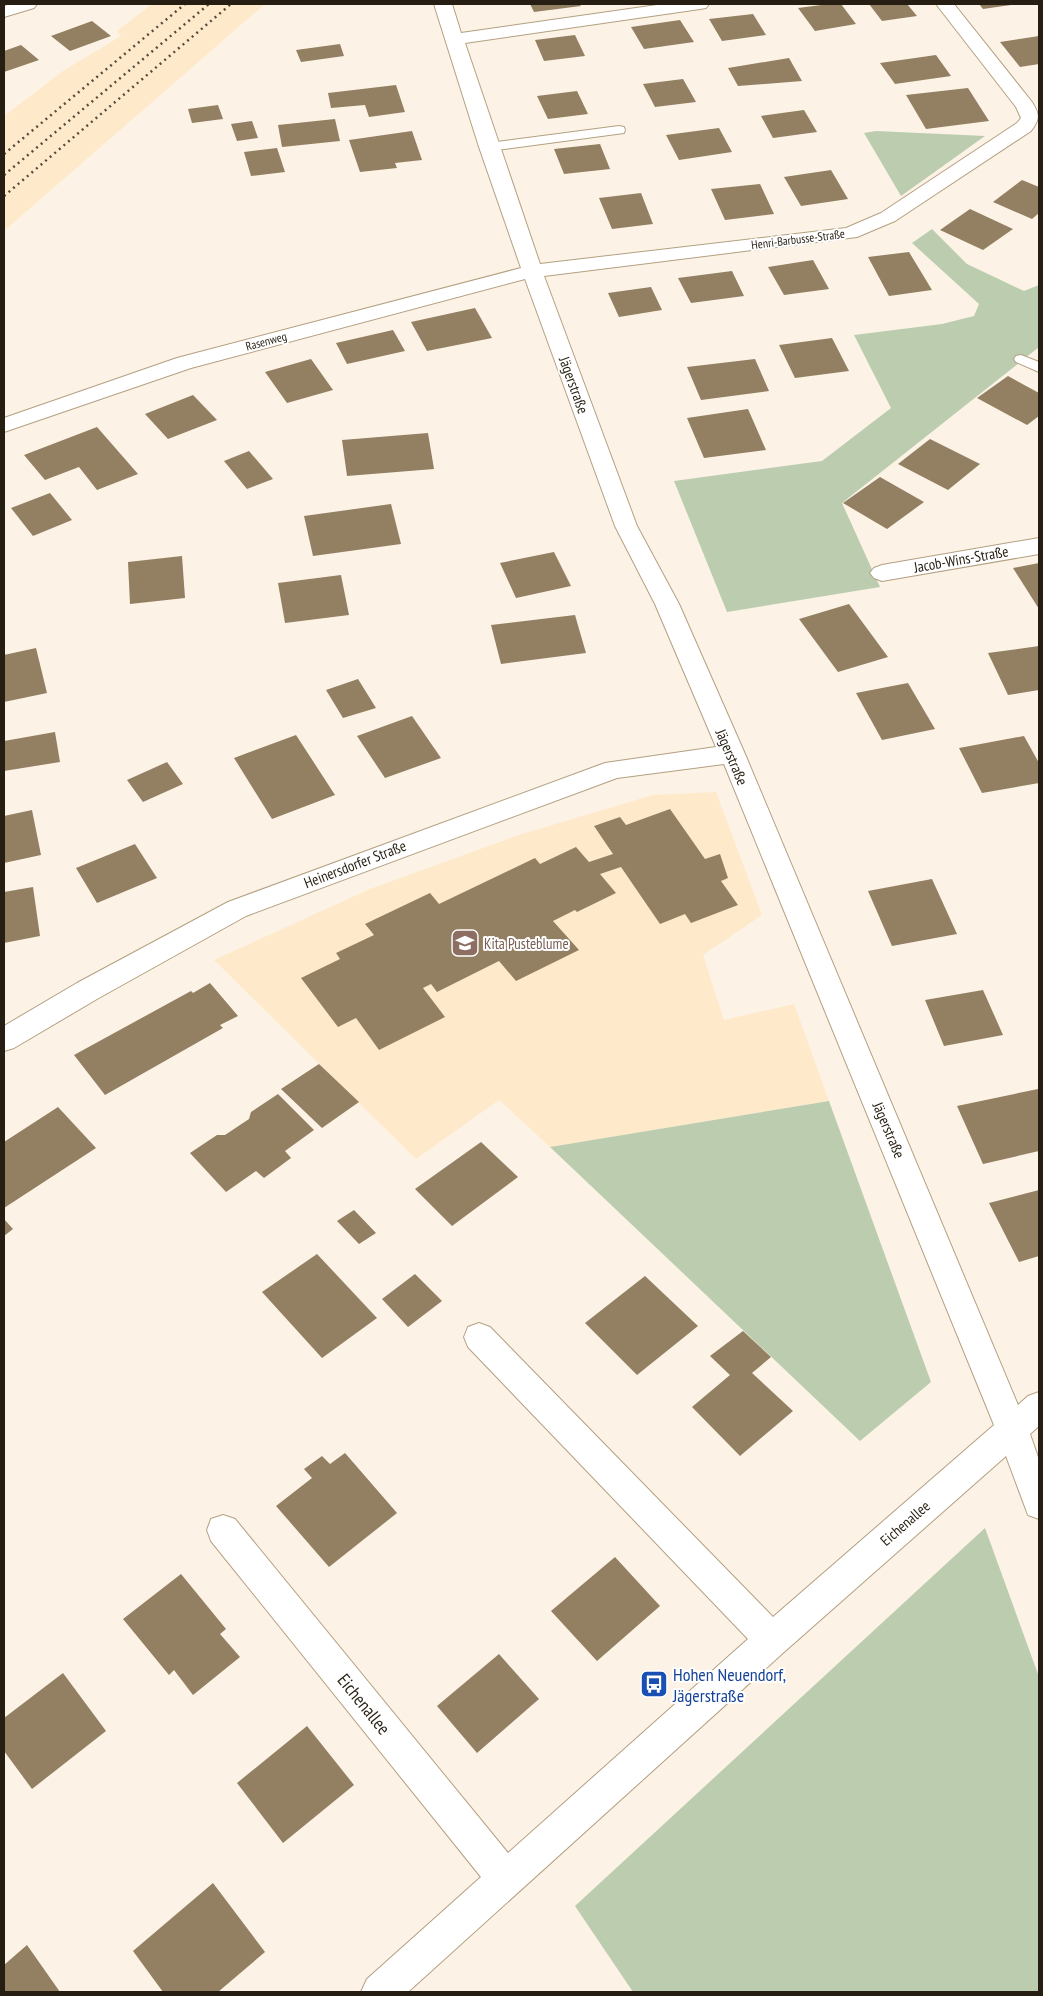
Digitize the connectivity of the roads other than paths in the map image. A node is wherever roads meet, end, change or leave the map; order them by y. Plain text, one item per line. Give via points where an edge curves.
1 (28, 4) edge
2 (444, 4) edge
3 (700, 4) edge
4 (945, 4) edge
5 (4, 12) edge
6 (454, 39) junction
7 (1035, 119) edge
8 (619, 130) dead end
9 (489, 146) junction
10 (532, 271) junction
11 (1021, 359) dead end
12 (1039, 368) edge
13 (4, 425) edge
14 (1039, 546) edge
15 (882, 573) dead end
16 (732, 754) junction
17 (4, 1040) edge
18 (479, 1337) dead end
19 (1039, 1406) edge
20 (1012, 1429) junction
21 (1039, 1504) edge
22 (223, 1530) dead end
23 (772, 1640) junction
24 (506, 1879) junction
25 (380, 1992) edge

1 - 5 street
2 - 6 street, Jägerstraße
3 - 6 street
4 - 7 street, Henri-Barbusse-Straße
6 - 9 street, Jägerstraße
7 - 10 street, Henri-Barbusse-Straße via 888,217 850,233
8 - 9 lane
9 - 10 street, Jägerstraße
10 - 13 street, Rasenweg via 184,363
10 - 16 street, Jägerstraße via 626,526 667,604
11 - 12 lane
14 - 15 street, Jacob-Wins-Straße
16 - 17 street, Heinersdorfer Straße via 614,769 237,909
16 - 20 street, Jägerstraße
18 - 23 street
19 - 20 street, Eichenallee
20 - 21 street, Jägerstraße
20 - 23 street, Eichenallee
22 - 24 street, Eichenallee
23 - 24 street, Eichenallee
24 - 25 street, Eichenallee

